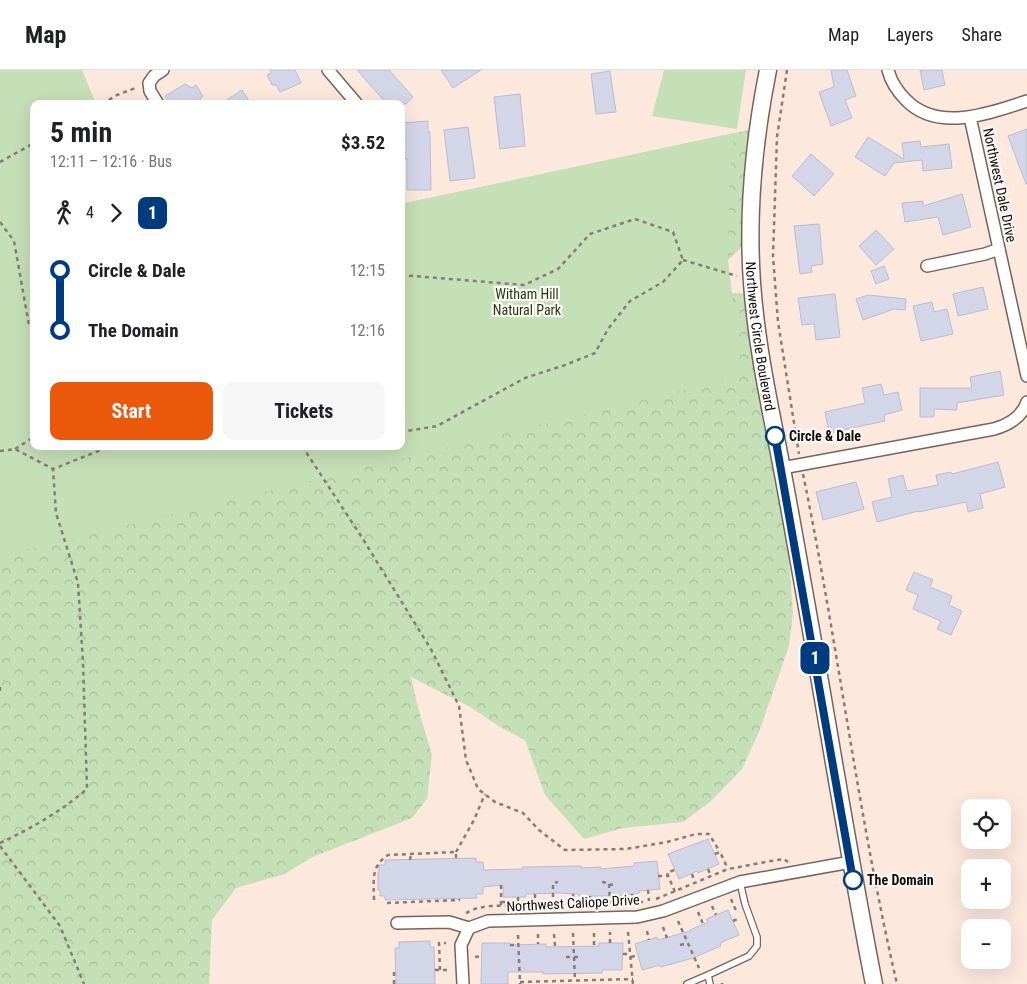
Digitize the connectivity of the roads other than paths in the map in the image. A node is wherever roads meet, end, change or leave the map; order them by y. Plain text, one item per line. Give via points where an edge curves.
1 (162, 70) edge
2 (328, 70) edge
3 (768, 70) edge
4 (888, 70) edge
5 (156, 100) edge
6 (354, 100) edge
7 (1027, 102) edge
8 (970, 117) junction
9 (999, 249) junction
10 (927, 266) dead end
11 (1027, 376) edge
12 (1027, 402) edge
13 (782, 468) junction
14 (851, 862) junction
15 (740, 882) junction
16 (396, 923) dead end
17 (469, 928) junction
18 (708, 975) junction
19 (463, 984) edge
20 (688, 984) edge
21 (710, 984) edge
22 (874, 984) edge

1 - 5 street via 149,83
2 - 6 street
3 - 13 main road, Northwest Circle Boulevard via 754,160 752,281 760,359
4 - 8 street via 898,91 920,110 953,119
7 - 8 street, Northwest Dale Drive
8 - 9 street, Northwest Dale Drive
9 - 10 street
9 - 11 street, Northwest Dale Drive
12 - 13 street via 1013,420 994,429
13 - 14 main road, Northwest Circle Boulevard
14 - 15 street, Northwest Caliope Drive
14 - 22 main road, Northwest Circle Boulevard
15 - 17 street, Northwest Caliope Drive via 663,911 637,917 488,921
15 - 18 lane via 757,937 756,946 749,956
16 - 17 street via 449,922
17 - 19 street via 461,946
18 - 20 lane
18 - 21 lane

